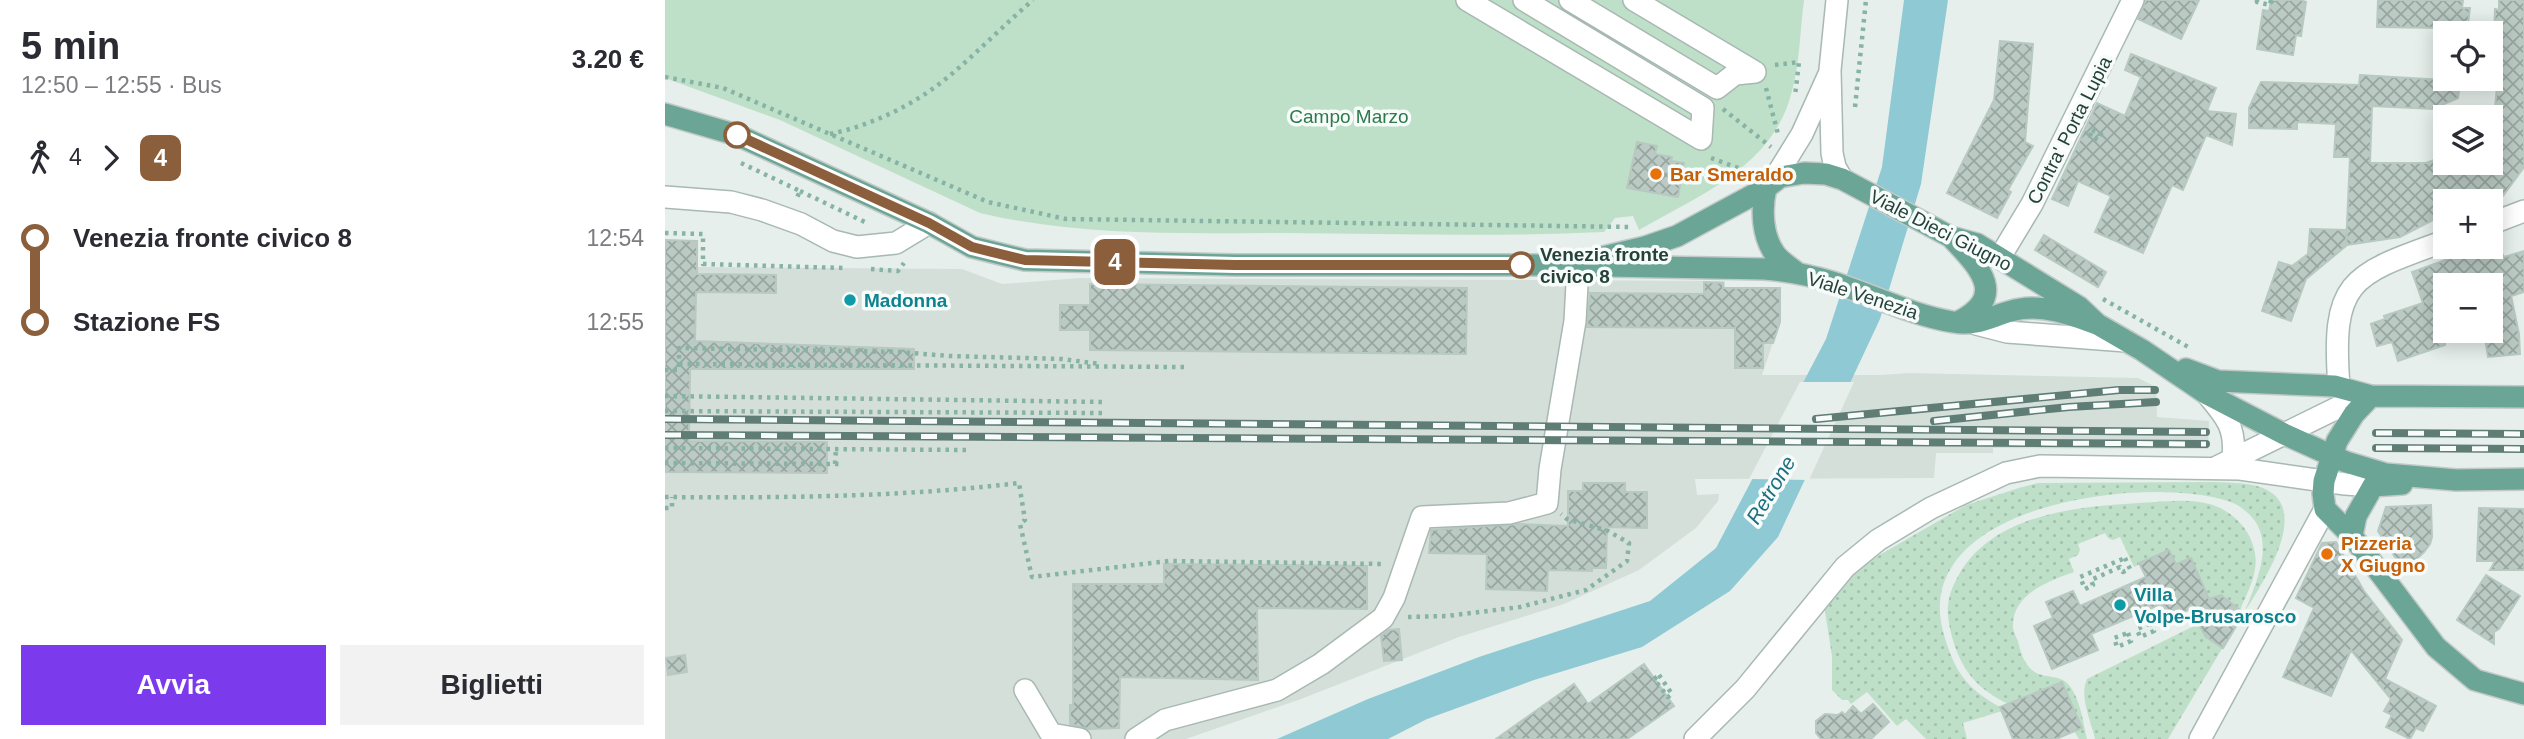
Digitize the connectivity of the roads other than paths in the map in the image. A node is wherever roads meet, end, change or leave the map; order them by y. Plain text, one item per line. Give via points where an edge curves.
1 (1467, 0) edge
2 (1524, 0) edge
3 (1570, 0) edge
4 (1634, 0) edge
5 (1837, 0) edge
6 (2133, 0) edge
7 (1831, 71) junction
8 (665, 114) edge
9 (1850, 184) junction
10 (1770, 185) junction
11 (665, 197) edge
12 (2524, 211) edge
13 (2503, 219) edge
14 (929, 223) junction
15 (1951, 237) junction
16 (2433, 245) edge
17 (2000, 257) junction
18 (1556, 265) junction
19 (1578, 266) junction
20 (1798, 274) junction
21 (1966, 324) junction
22 (2098, 324) junction
23 (2134, 345) junction
24 (2339, 387) junction
25 (2207, 394) junction
26 (2371, 396) junction
27 (2524, 397) edge
28 (2284, 434) junction
29 (2332, 455) junction
30 (2224, 463) junction
31 (2456, 480) junction
32 (2524, 480) edge
33 (2324, 481) junction
34 (2373, 486) junction
35 (2325, 509) junction
36 (2352, 536) junction
37 (1024, 690) dead end
38 (2524, 694) edge
39 (1080, 739) edge
40 (1136, 739) edge
41 (1695, 739) edge
42 (2200, 739) edge

1 - 2 street via 1701,139 1703,108
3 - 4 street via 1717,88 1735,74 1755,72
5 - 7 street
6 - 17 street, Contra' Porta Lupia via 2032,204
7 - 9 street via 1832,153 1835,167
7 - 10 street via 1802,134
8 - 14 main road, Viale Venezia via 737,135
9 - 10 main road, Viale Dieci Giugno via 1826,174 1804,173
9 - 15 main road, Viale Dieci Giugno
10 - 18 main road, Viale Venezia via 1677,236 1609,257
10 - 20 main road via 1763,209 1768,240 1776,255
11 - 14 street via 731,202 762,210 857,247 896,243
12 - 13 street
14 - 18 main road, Viale Venezia via 972,247 1025,260
15 - 17 main road, Viale Dieci Giugno
15 - 21 main road via 1973,260 1986,289 1985,300
16 - 24 street via 2387,262 2347,292 2338,324
17 - 22 main road, Viale Dieci Giugno
18 - 19 main road, Viale Venezia
19 - 20 main road, Viale Venezia via 1764,269
19 - 40 street via 1575,321 1547,503 1509,513 1422,517 1383,618 1277,690 1165,720
20 - 21 main road, Viale Venezia
21 - 22 main road, Viale Dieci Giugno via 2031,308 2056,310
21 - 23 street, Viale Venezia
22 - 23 main road, Viale Dieci Giugno
23 - 24 main road, Viale Dieci Giugno via 2218,381
23 - 25 main road, Viale Dieci Giugno
24 - 26 main road, Viale Dieci Giugno
25 - 28 main road, Viale Dieci Giugno
25 - 30 street via 2233,431
26 - 27 main road, Viale Dieci Giugno
26 - 28 street
26 - 29 main road via 2345,427
28 - 29 main road, Viale Dieci Giugno
28 - 30 street
29 - 31 main road, Viale Dieci Giugno via 2374,472
29 - 33 main road
30 - 33 street
30 - 41 street via 2040,466 2005,473 1931,508 1845,567 1745,689
31 - 32 main road
31 - 34 main road
33 - 34 street
33 - 35 main road
34 - 36 main road via 2356,516
35 - 36 main road
35 - 42 street
36 - 38 main road via 2436,648 2475,680
37 - 39 street via 1051,734

